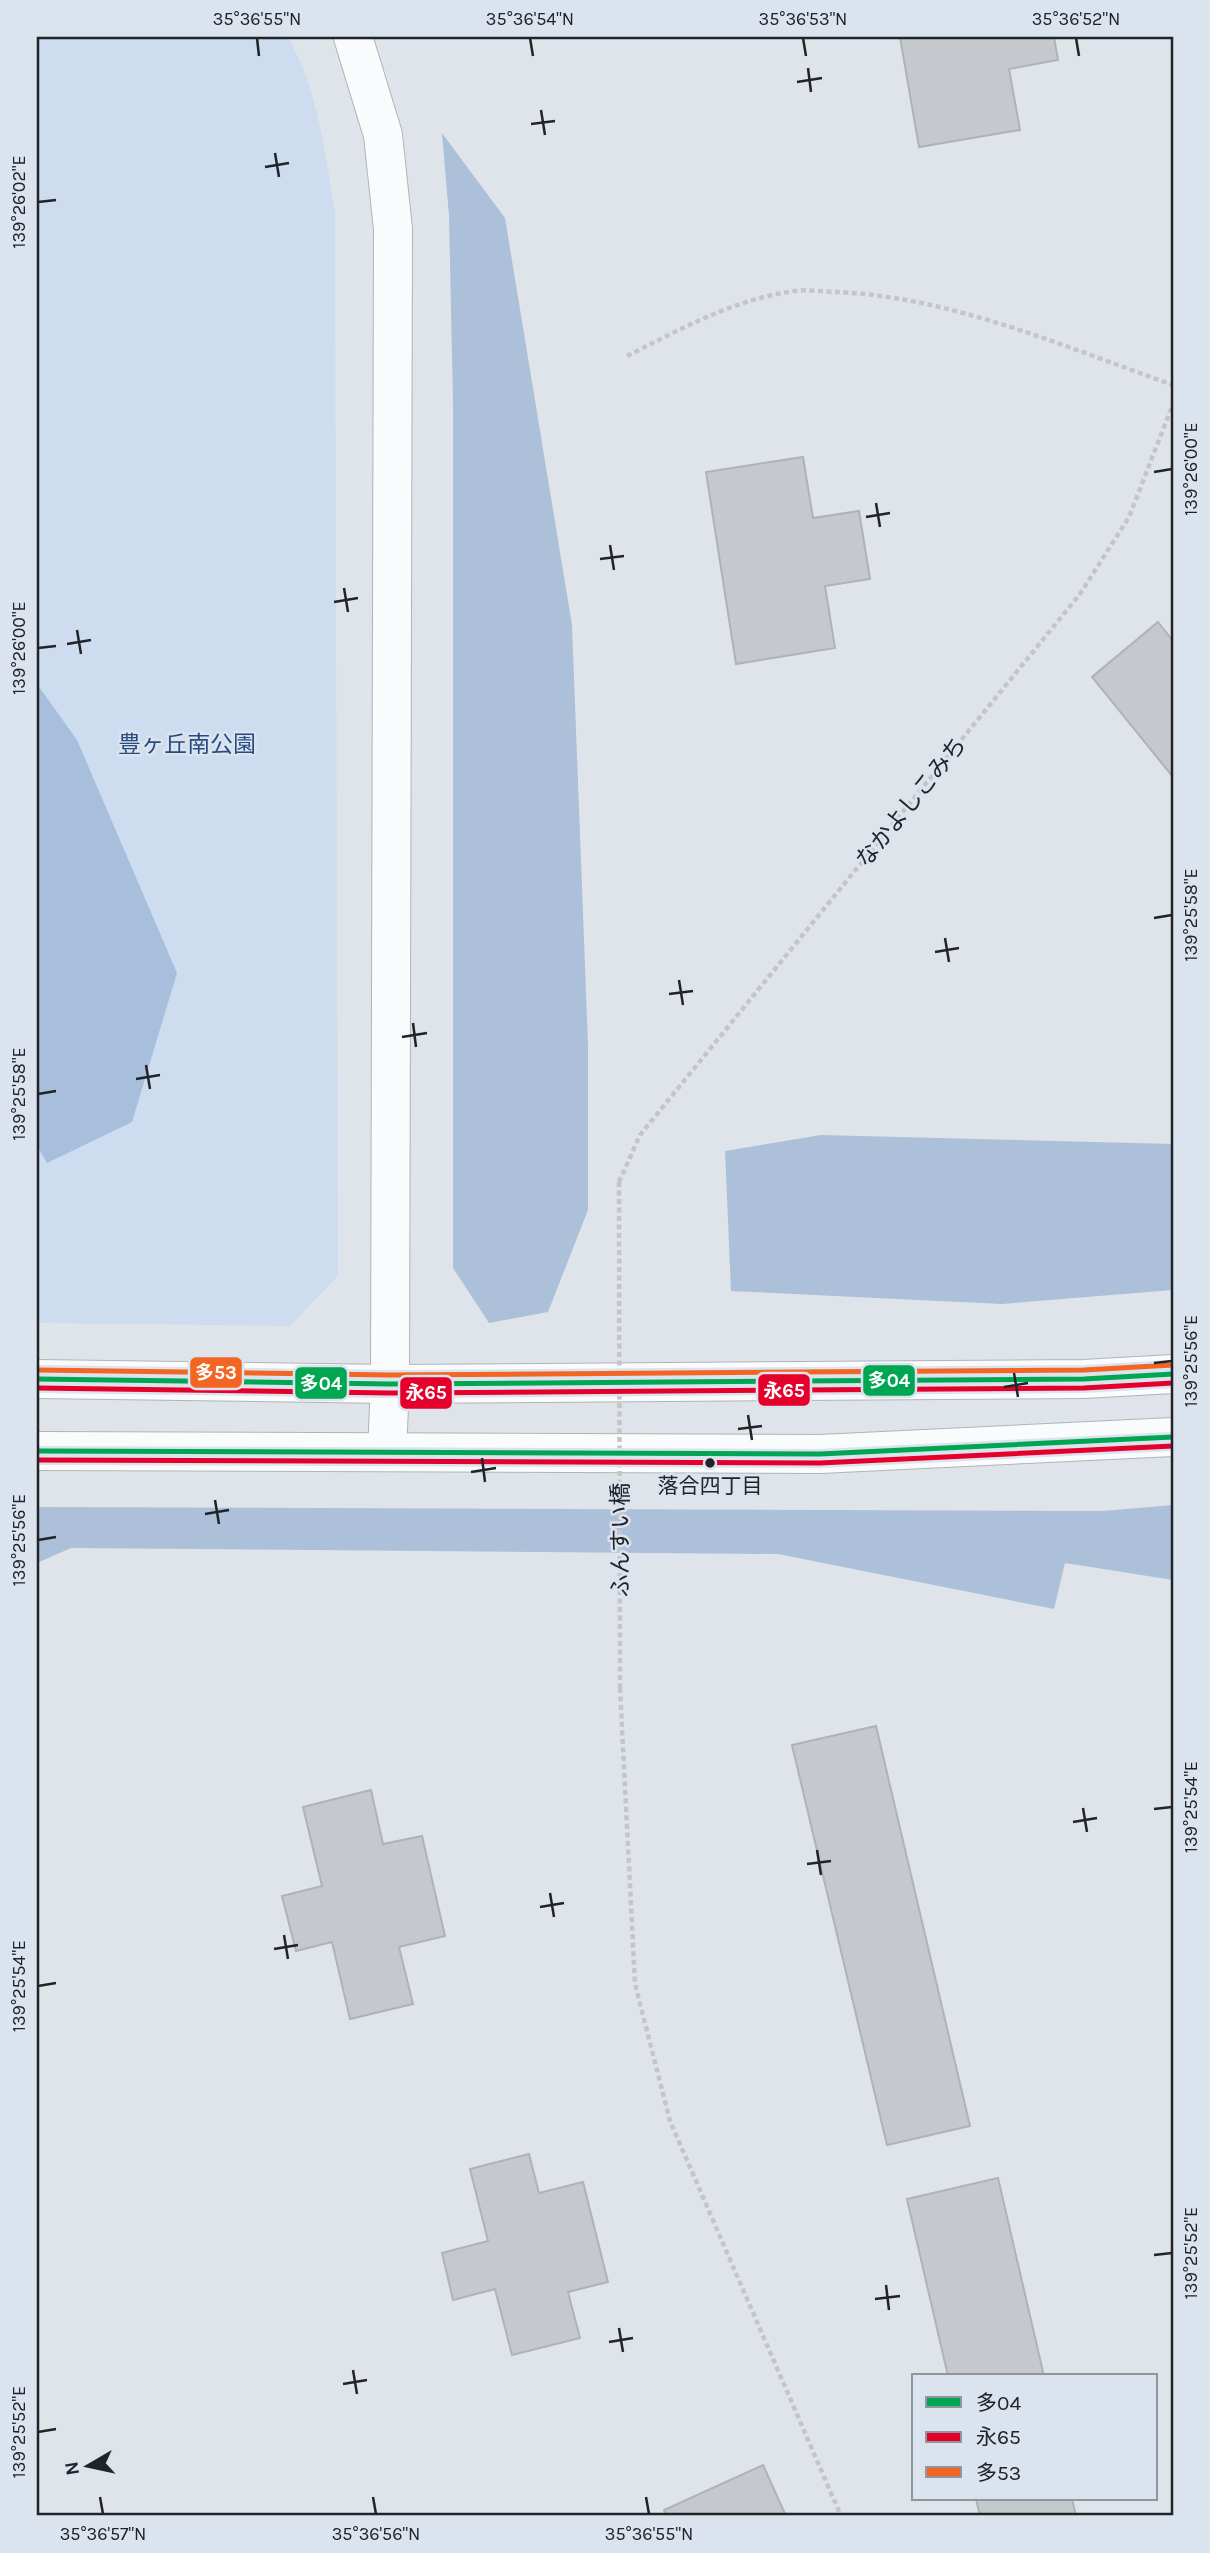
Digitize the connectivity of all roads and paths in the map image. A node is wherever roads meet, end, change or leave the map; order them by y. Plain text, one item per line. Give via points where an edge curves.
1 (353, 37) edge
2 (627, 355) dead end
3 (1173, 385) edge
4 (1173, 404) edge
5 (620, 1182) joint
6 (1173, 1374) edge
7 (37, 1379) edge
8 (390, 1384) junction
9 (1173, 1437) edge
10 (37, 1451) edge
11 (387, 1452) junction
12 (841, 2516) edge

1 - 8 street via 383,135 393,229
2 - 3 path via 731,307 796,290 859,293 919,302 1047,340
4 - 5 path, なかよしこみち via 1129,517 1080,594 640,1135
5 - 12 path, ふんすい橋, bridge via 620,1688 635,1984 670,2121
6 - 8 street via 1070,1379
7 - 8 street
8 - 11 street
9 - 11 street via 820,1454
10 - 11 street

